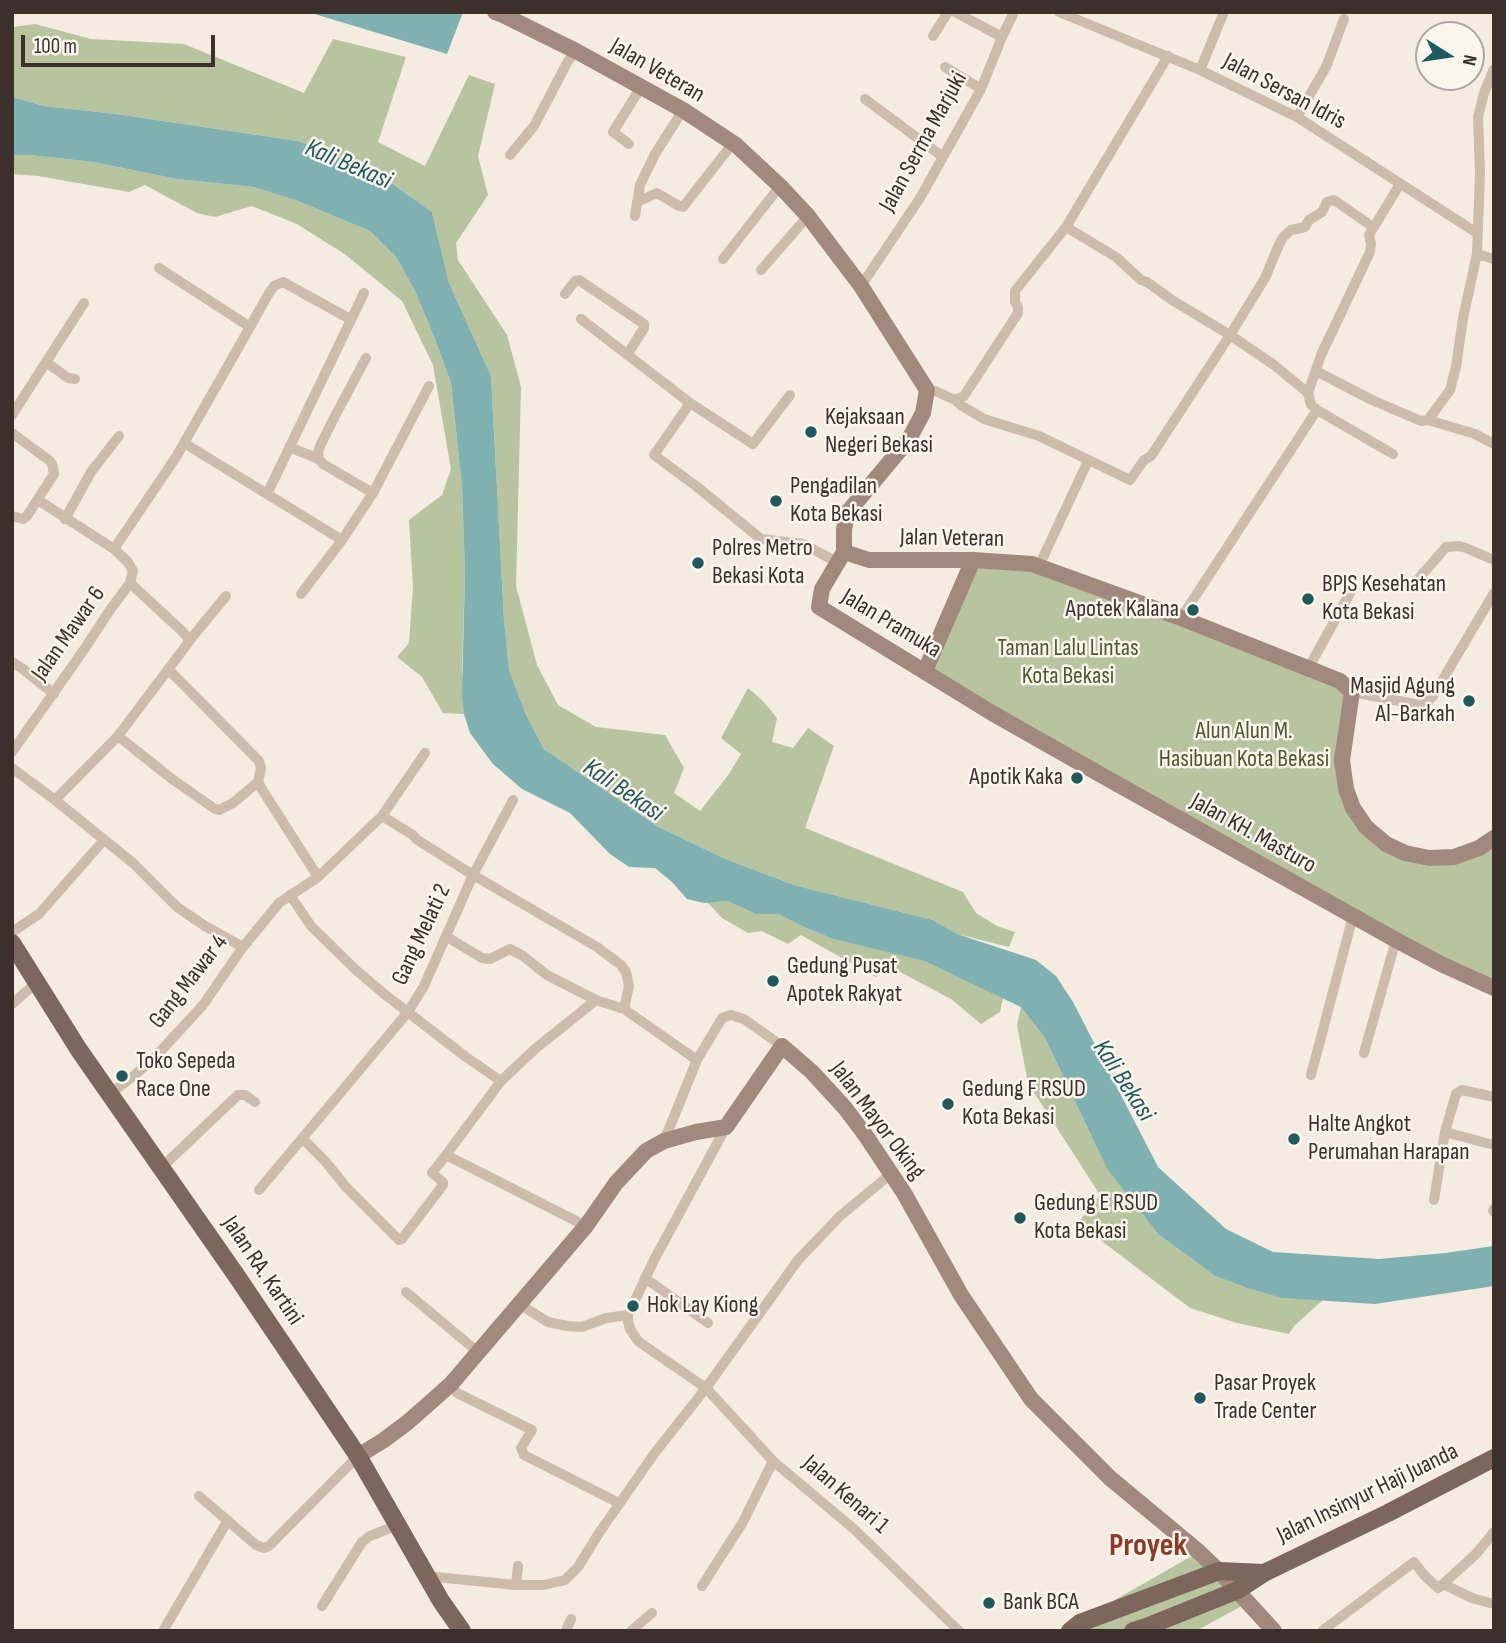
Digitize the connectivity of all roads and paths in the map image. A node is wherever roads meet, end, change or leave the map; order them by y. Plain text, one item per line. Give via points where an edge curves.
1 (948, 12) edge
2 (955, 12) edge
3 (1014, 12) edge
4 (1059, 12) edge
5 (1224, 12) edge
6 (500, 13) edge
7 (1344, 19) dead end
8 (933, 36) dead end
9 (1002, 37) junction
10 (572, 49) junction
11 (1168, 56) junction
12 (945, 67) dead end
13 (1494, 69) edge
14 (1200, 70) junction
15 (641, 87) junction
16 (981, 89) junction
17 (865, 99) dead end
18 (683, 110) junction
19 (1297, 117) junction
20 (733, 143) junction
21 (629, 144) dead end
22 (510, 155) dead end
23 (943, 157) junction
24 (1400, 184) junction
25 (780, 186) junction
26 (637, 202) junction
27 (635, 216) dead end
28 (808, 216) junction
29 (1066, 227) junction
30 (1373, 227) junction
31 (1477, 233) junction
32 (1476, 254) junction
33 (723, 259) dead end
34 (1494, 259) edge
35 (159, 268) dead end
36 (761, 270) dead end
37 (861, 286) junction
38 (364, 293) dead end
39 (565, 294) dead end
40 (84, 303) dead end
41 (350, 319) junction
42 (581, 319) dead end
43 (250, 327) junction
44 (1230, 335) junction
45 (627, 355) junction
46 (366, 358) dead end
47 (46, 362) junction
48 (1316, 371) junction
49 (75, 379) dead end
50 (429, 386) dead end
51 (927, 390) junction
52 (1308, 393) junction
53 (790, 395) dead end
54 (955, 400) junction
55 (690, 404) junction
56 (1317, 410) junction
57 (12, 415) edge
58 (1428, 420) junction
59 (12, 433) edge
60 (119, 436) dead end
61 (184, 443) junction
62 (1494, 444) edge
63 (289, 447) junction
64 (1393, 454) dead end
65 (319, 459) junction
66 (1088, 461) junction
67 (373, 493) junction
68 (267, 494) junction
69 (38, 500) junction
70 (12, 516) edge
71 (65, 519) junction
72 (342, 540) junction
73 (114, 549) junction
74 (841, 557) junction
75 (1494, 559) edge
76 (973, 560) junction
77 (1039, 566) junction
78 (132, 577) junction
79 (1419, 578) dead end
80 (1350, 593) dead end
81 (1494, 593) edge
82 (301, 594) dead end
83 (226, 596) dead end
84 (1181, 618) junction
85 (189, 641) junction
86 (12, 662) edge
87 (1308, 669) junction
88 (169, 670) junction
89 (926, 671) junction
90 (1352, 692) junction
91 (54, 694) junction
92 (992, 713) joint
93 (118, 736) junction
94 (12, 752) edge
95 (425, 754) dead end
96 (12, 768) edge
97 (258, 782) junction
98 (55, 800) junction
99 (513, 800) dead end
100 (382, 816) junction
101 (1494, 838) edge
102 (103, 841) junction
103 (473, 875) junction
104 (318, 877) junction
105 (290, 895) junction
106 (1353, 916) junction
107 (12, 932) edge
108 (447, 937) junction
109 (1396, 940) junction
110 (12, 943) edge
111 (243, 947) junction
112 (36, 983) junction
113 (1494, 988) edge
114 (596, 1000) junction
115 (12, 1004) edge
116 (624, 1009) junction
117 (408, 1012) junction
118 (782, 1046) junction
119 (1364, 1053) dead end
120 (696, 1060) junction
121 (1311, 1075) dead end
122 (501, 1080) junction
123 (113, 1091) junction
124 (1494, 1097) edge
125 (255, 1102) dead end
126 (726, 1127) junction
127 (1445, 1132) junction
128 (302, 1138) junction
129 (664, 1141) junction
130 (1494, 1145) edge
131 (446, 1155) junction
132 (162, 1167) junction
133 (892, 1173) junction
134 (259, 1190) dead end
135 (1434, 1200) dead end
136 (586, 1226) junction
137 (645, 1278) junction
138 (406, 1292) dead end
139 (519, 1304) junction
140 (628, 1315) junction
141 (708, 1323) dead end
142 (478, 1352) junction
143 (451, 1384) junction
144 (706, 1388) junction
145 (358, 1455) junction
146 (1494, 1458) edge
147 (773, 1461) junction
148 (199, 1496) dead end
149 (619, 1503) junction
150 (228, 1520) junction
151 (398, 1525) junction
152 (1494, 1532) edge
153 (518, 1566) dead end
154 (1219, 1571) junction
155 (1264, 1573) junction
156 (426, 1576) junction
157 (1443, 1584) junction
158 (516, 1585) junction
159 (702, 1586) dead end
160 (1238, 1590) junction
161 (1494, 1604) edge
162 (322, 1606) dead end
163 (652, 1613) dead end
164 (571, 1619) dead end
165 (163, 1631) edge
166 (462, 1631) edge
167 (566, 1631) edge
168 (631, 1631) edge
169 (959, 1631) edge
170 (1070, 1631) edge
171 (1133, 1631) edge
172 (1273, 1631) edge
173 (1322, 1631) edge

1 - 8 street
2 - 9 street
3 - 9 street, Jalan Serma Marjuki
4 - 11 street, Jalan Sersan Idris
5 - 14 street
6 - 10 street, Jalan Veteran
7 - 19 street via 1326,66
9 - 16 street, Jalan Serma Marjuki
10 - 15 street, Jalan Veteran
10 - 22 street via 534,126
11 - 14 street, Jalan Sersan Idris
11 - 29 street
12 - 16 street
13 - 31 street via 1478,117
14 - 19 street, Jalan Sersan Idris
15 - 18 street, Jalan Veteran
15 - 21 street via 613,132
16 - 23 street, Jalan Serma Marjuki
17 - 23 street
18 - 20 street, Jalan Veteran
18 - 26 street via 655,154
19 - 24 street, Jalan Sersan Idris
20 - 25 street, Jalan Veteran
20 - 26 street via 683,207 657,193
23 - 37 street, Jalan Serma Marjuki
24 - 30 street
24 - 31 street, Jalan Sersan Idris
25 - 28 street, Jalan Veteran
25 - 33 street
26 - 27 street
28 - 36 street
28 - 37 street, Jalan Veteran
29 - 44 street
29 - 54 street via 1015,291 1018,313 1014,321 964,396
30 - 44 street via 1336,202 1327,202 1305,227 1283,237 1265,278
30 - 48 street via 1370,252
31 - 32 street
32 - 34 street
32 - 58 street via 1450,390
35 - 43 street
37 - 51 street, Jalan Veteran
38 - 41 street
39 - 45 street via 579,280 644,324
40 - 47 street
41 - 43 street via 284,282 269,293
41 - 63 street
42 - 45 street
43 - 61 street
44 - 52 street
44 - 66 street via 1132,479
45 - 55 street
46 - 65 street via 320,446
47 - 49 street
47 - 57 street
48 - 52 street
48 - 58 street via 1420,421
50 - 67 street
51 - 54 street
51 - 74 street via 923,413 909,439 848,512
52 - 56 street
53 - 55 street via 753,444
54 - 66 street via 984,419 1039,436
55 - 74 street via 654,455 761,539 803,544
56 - 64 street
56 - 84 street
58 - 62 street
59 - 69 street via 52,464 54,474
60 - 71 street via 91,472
61 - 68 street
61 - 73 street
63 - 65 street
63 - 68 street
65 - 67 street
66 - 77 street
67 - 72 street
68 - 72 street
69 - 70 street via 23,519
69 - 71 street
71 - 73 street
72 - 82 street
73 - 78 street via 128,562
74 - 76 street, Jalan Veteran
74 - 89 street, Jalan Pramuka via 822,589 819,607
75 - 79 street via 1459,546 1446,547
76 - 77 street, Jalan Veteran
76 - 89 street
77 - 84 street, Jalan Veteran
78 - 85 street
78 - 91 street, Jalan Mawar 6
80 - 87 street
81 - 90 street via 1426,703
83 - 85 street
84 - 87 street, Jalan Veteran
85 - 88 street
86 - 91 street
87 - 90 street, Jalan Veteran via 1340,681
88 - 93 street
88 - 97 street via 259,761
89 - 92 street, Jalan Pramuka
90 - 101 street via 1342,760 1346,789 1366,827 1386,844 1429,858 1454,857
91 - 94 street, Jalan Mawar 6
92 - 106 street, Jalan KH. Masturo
93 - 97 street via 215,809 233,803
93 - 98 street
95 - 100 street, Gang Mawar 4
96 - 98 street
97 - 104 street
98 - 102 street
99 - 103 street, Gang Melati 2
100 - 103 street
100 - 104 street, Gang Mawar 4
102 - 107 street via 39,914
102 - 111 street via 133,863 177,907
103 - 108 street, Gang Melati 2
103 - 116 street via 621,965 629,986
104 - 105 street, Gang Mawar 4
105 - 111 street, Gang Mawar 4
105 - 117 street via 325,940
106 - 109 street, Jalan KH. Masturo
106 - 121 street
108 - 114 street via 482,958 510,949
108 - 117 street, Gang Melati 2
109 - 113 street, Jalan KH. Masturo
109 - 119 street
110 - 112 main road, Jalan RA. Kartini
111 - 123 street, Gang Mawar 4 via 204,1005 157,1055
112 - 115 street
112 - 123 main road, Jalan RA. Kartini via 79,1050
114 - 116 street
114 - 122 street
116 - 120 street
117 - 122 street
117 - 128 street, Gang Melati 2
118 - 120 street via 744,1019 726,1016
118 - 126 street
118 - 133 street, Jalan Mayor Oking via 845,1108
120 - 129 street
122 - 131 street
123 - 132 main road, Jalan RA. Kartini
124 - 127 street via 1458,1091
125 - 132 street via 237,1094
126 - 129 street
126 - 137 street
127 - 130 street
127 - 135 street
128 - 131 street via 399,1240 443,1185 432,1173
128 - 134 street, Gang Melati 2
129 - 136 street via 634,1163
131 - 136 street
132 - 145 main road, Jalan RA. Kartini
133 - 144 street via 839,1216 798,1260
133 - 154 street, Jalan Mayor Oking via 961,1295 1031,1399 1110,1478
136 - 139 street
137 - 140 street
137 - 141 street
138 - 142 street
139 - 140 street via 567,1326 582,1327
139 - 142 street
140 - 144 street, Jalan Kenari 1 via 629,1329 638,1341
142 - 143 street
143 - 145 street via 408,1422
143 - 149 street via 457,1394 532,1430 521,1448 524,1455
144 - 147 street, Jalan Kenari 1
144 - 149 street
145 - 150 street via 269,1546 256,1545
145 - 151 main road, Jalan RA. Kartini
146 - 155 main road, Jalan Insinyur Haji Juanda
147 - 159 street via 743,1522
147 - 169 street, Jalan Kenari 1 via 854,1528
148 - 150 street
149 - 158 street via 565,1580
150 - 165 street
151 - 156 main road, Jalan RA. Kartini
151 - 162 street via 362,1542
152 - 157 street
153 - 158 street
154 - 155 main road, Jalan Insinyur Haji Juanda
154 - 160 street, Jalan Mayor Oking
154 - 170 main road, Jalan Insinyur Haji Juanda via 1080,1623
155 - 160 main road, Jalan Insinyur Haji Juanda
156 - 158 street
156 - 166 main road, Jalan RA. Kartini
157 - 161 street
157 - 173 street via 1438,1588 1414,1562
160 - 171 main road, Jalan Insinyur Haji Juanda
160 - 172 street, Jalan Mayor Oking
163 - 168 street
164 - 167 street

